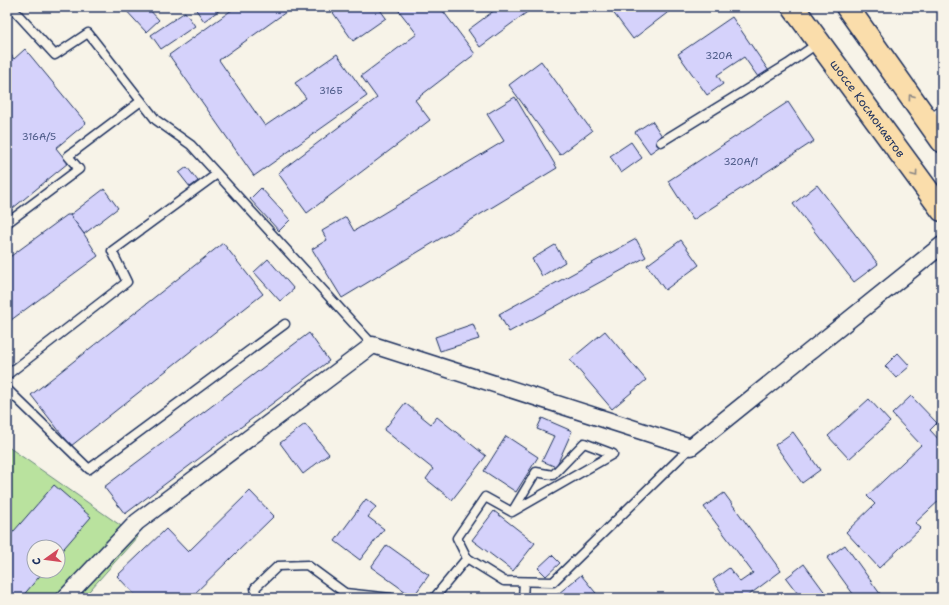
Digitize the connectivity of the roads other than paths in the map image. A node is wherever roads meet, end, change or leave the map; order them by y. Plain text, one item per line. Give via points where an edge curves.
1 (11, 7) edge
2 (792, 7) edge
3 (846, 7) edge
4 (818, 43) junction
5 (141, 101) junction
6 (935, 115) edge
7 (942, 141) edge
8 (661, 142) dead end
9 (217, 174) junction
10 (942, 210) edge
11 (7, 223) edge
12 (942, 245) edge
13 (285, 324) dead end
14 (373, 345) junction
15 (7, 375) edge
16 (7, 389) edge
17 (691, 447) junction
18 (512, 512) junction
19 (467, 558) junction
20 (524, 582) junction
21 (342, 595) edge
22 (65, 598) edge
23 (257, 598) edge
24 (391, 598) edge
25 (434, 598) edge
26 (523, 598) edge

1 - 5 lane via 55,55 88,33
2 - 4 main road, шоссе Космонавтов
6 -> 3 main road
4 - 8 lane
4 -> 10 main road, шоссе Космонавтов
5 - 9 lane via 156,120 191,145
5 - 11 lane via 68,156 79,169
6 - 7 main road
9 - 14 lane
9 - 15 lane via 112,251 127,282
12 - 17 street
13 - 16 lane via 89,469
14 - 17 street
14 - 22 street via 137,522
17 - 20 lane via 553,582
18 - 18 lane via 536,472 553,475 584,443 613,454
18 - 19 lane via 485,497 457,538
19 - 20 lane via 504,581
19 - 25 lane
20 - 26 lane
21 - 23 lane via 307,565 278,566 255,588
21 - 24 lane

